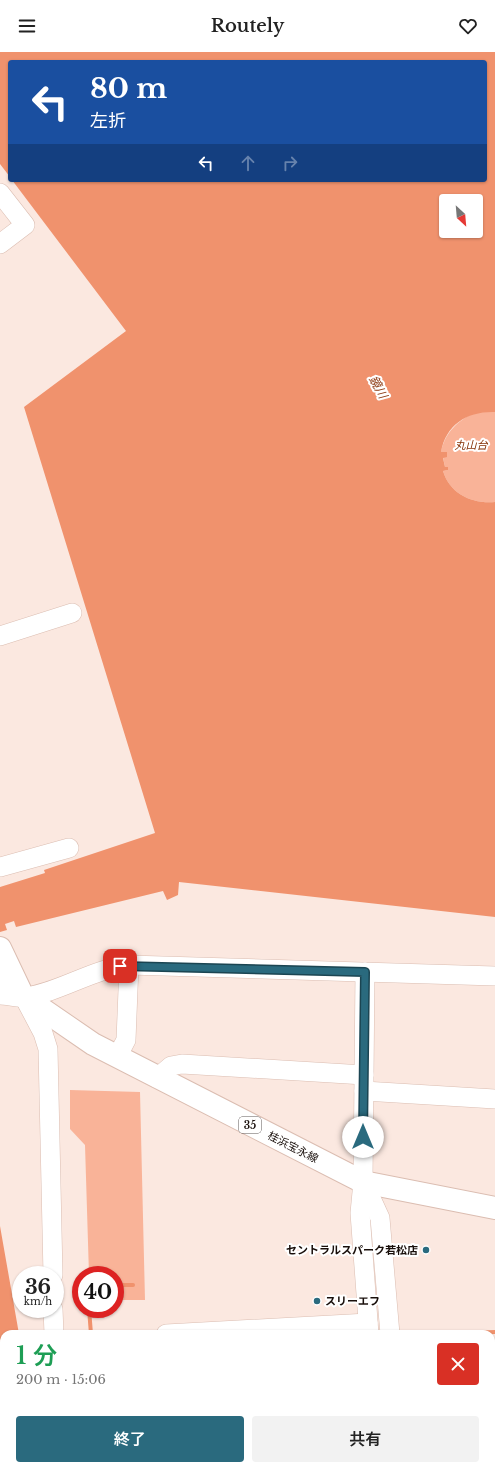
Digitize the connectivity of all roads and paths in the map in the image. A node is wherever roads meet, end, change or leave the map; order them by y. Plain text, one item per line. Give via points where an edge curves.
1 (0, 193) edge
2 (0, 244) edge
3 (72, 613) dead end
4 (0, 636) edge
5 (69, 848) dead end
6 (0, 867) edge
7 (0, 948) edge
8 (129, 965) junction
9 (365, 972) junction
10 (495, 976) edge
11 (0, 977) edge
12 (0, 995) edge
13 (24, 997) junction
14 (116, 1057) junction
15 (157, 1078) junction
16 (364, 1083) junction
17 (495, 1099) edge
18 (363, 1182) junction
19 (495, 1208) edge
20 (53, 1266) edge
21 (53, 1318) edge
22 (368, 1328) edge
23 (54, 1330) edge
24 (316, 1330) edge
25 (390, 1330) edge

1 - 2 street via 25,225
3 - 4 street
5 - 6 street
7 - 13 main road, 桂浜宝永線 / 35
8 - 9 street
8 - 13 street via 97,972
8 - 14 street via 126,1040
9 - 10 street
9 - 16 street
11 - 13 main road, 桂浜宝永線 / 35
12 - 13 street
13 - 14 main road, 桂浜宝永線 / 35 via 63,1025
13 - 20 street via 43,1033 48,1050
14 - 15 main road, 桂浜宝永線 / 35
15 - 16 street via 172,1066 182,1064
15 - 18 main road, 桂浜宝永線 / 35
16 - 17 street
16 - 18 street
18 - 19 main road, 桂浜宝永線 / 35
18 - 22 street via 360,1213
18 - 25 street via 380,1218
21 - 23 street
22 - 24 street

